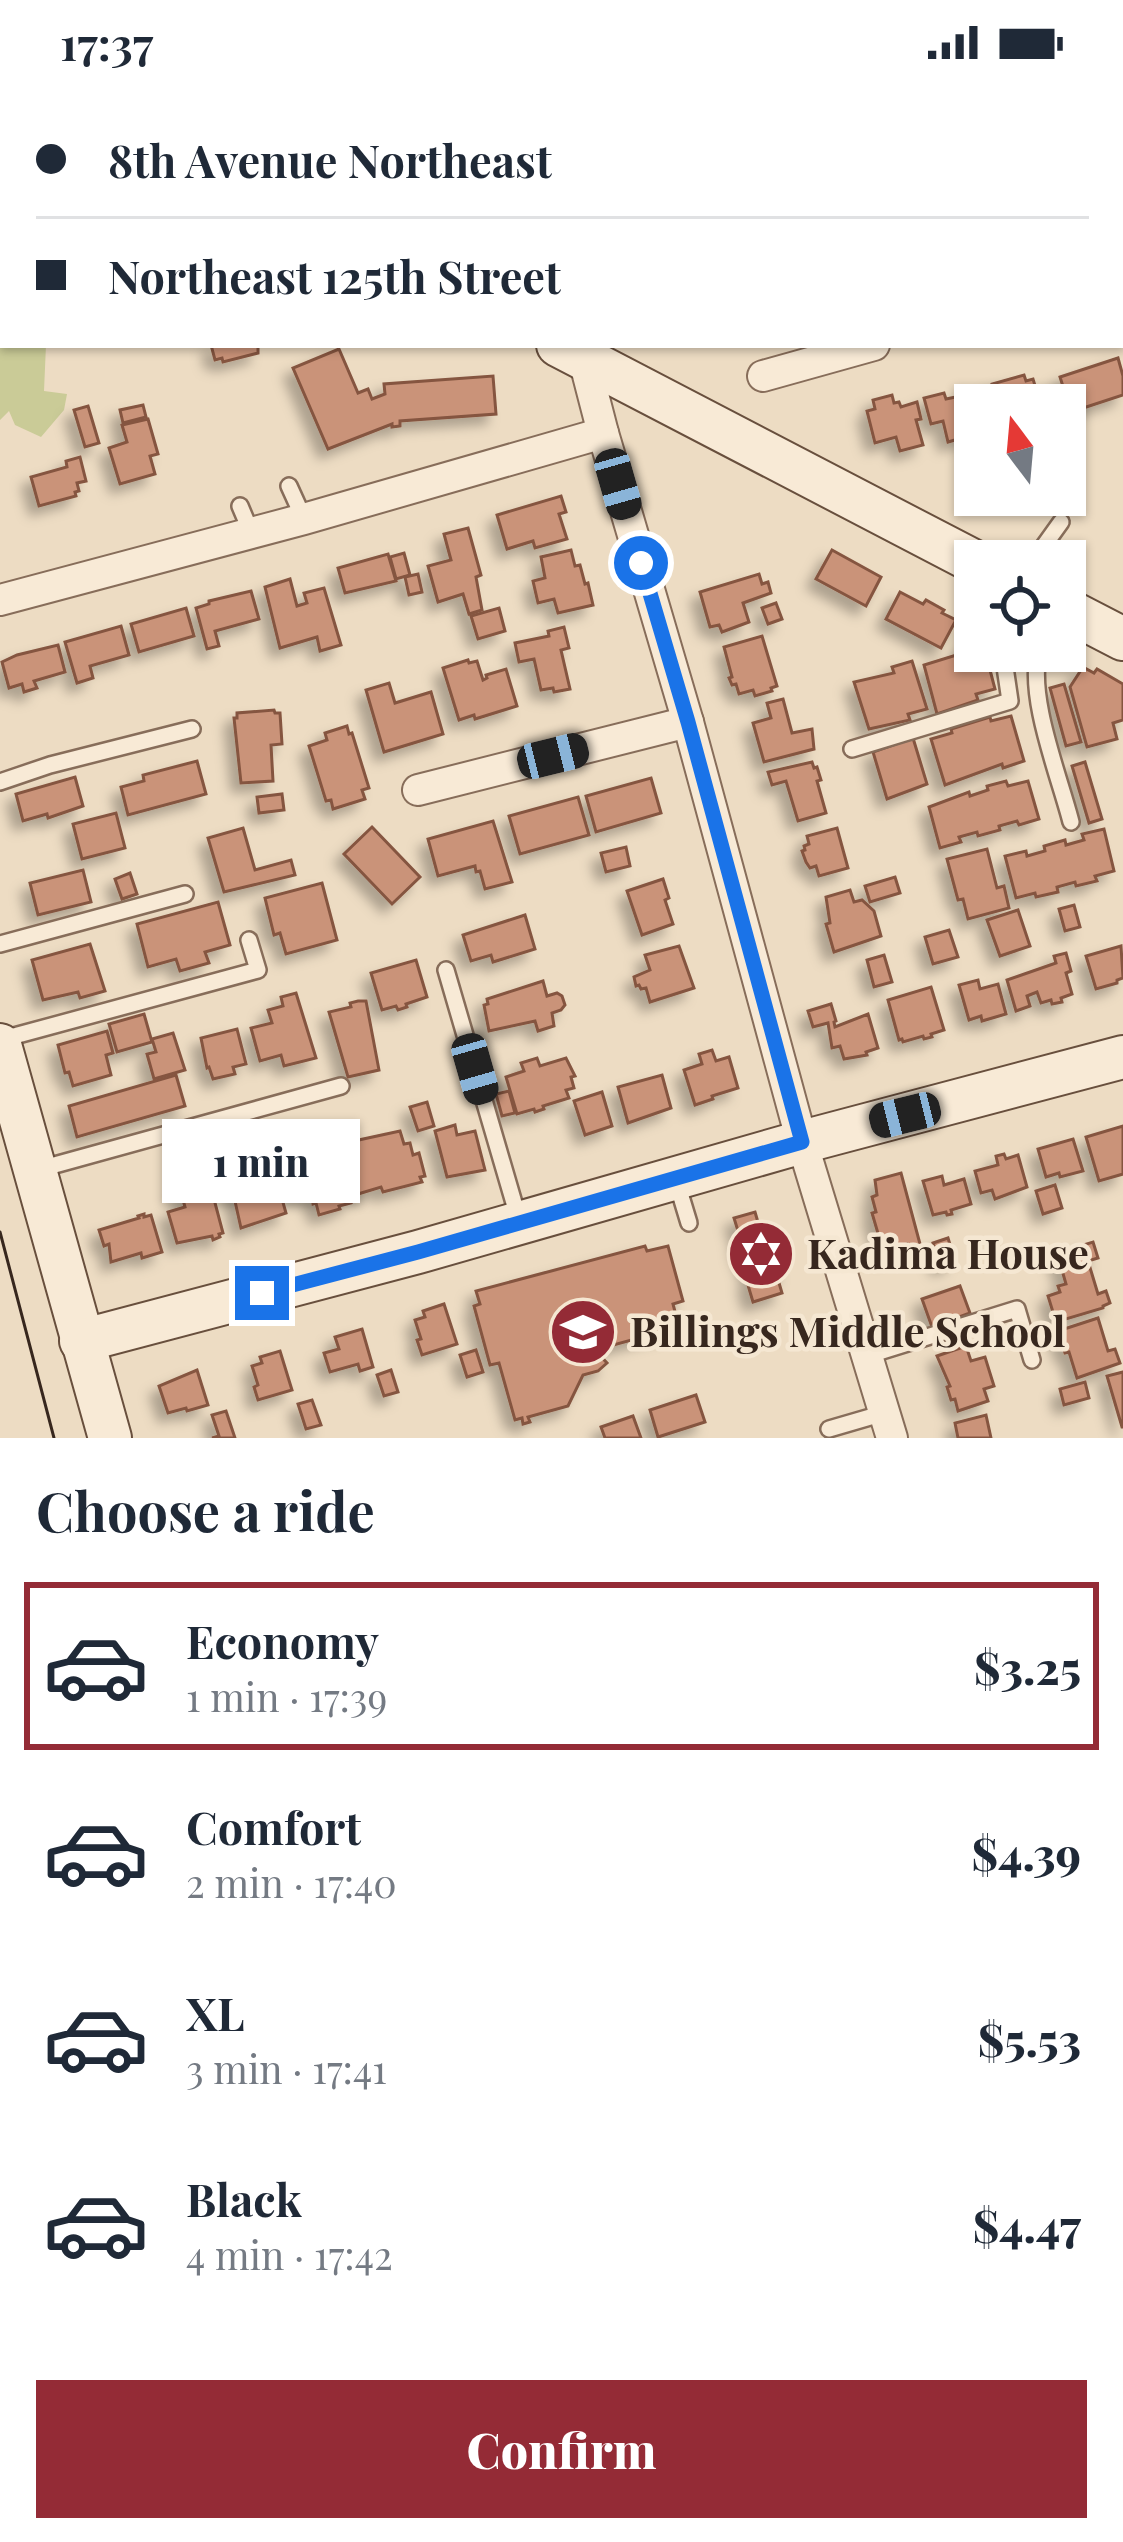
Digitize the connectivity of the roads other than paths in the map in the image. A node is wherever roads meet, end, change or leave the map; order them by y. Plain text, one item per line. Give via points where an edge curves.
1 (863, 348) edge
2 (574, 350) edge
3 (763, 376) dead end
4 (603, 433) junction
5 (289, 486) dead end
6 (304, 519) junction
7 (1061, 522) dead end
8 (1048, 540) edge
9 (954, 551) edge
10 (0, 600) edge
11 (1086, 620) edge
12 (1123, 639) edge
13 (1006, 672) edge
14 (1036, 672) edge
15 (688, 722) junction
16 (192, 729) dead end
17 (852, 749) dead end
18 (0, 782) edge
19 (418, 790) dead end
20 (1071, 822) dead end
21 (184, 894) dead end
22 (249, 940) dead end
23 (0, 944) edge
24 (446, 970) dead end
25 (0, 1042) edge
26 (1123, 1057) edge
27 (341, 1086) dead end
28 (802, 1142) junction
29 (37, 1169) junction
30 (676, 1180) junction
31 (519, 1223) junction
32 (688, 1223) dead end
33 (81, 1341) junction
34 (866, 1356) junction
35 (1032, 1360) dead end
36 (888, 1425) edge
37 (830, 1429) dead end
38 (110, 1438) edge

1 - 3 street
2 - 4 street
2 - 9 street
4 - 6 street
4 - 15 street
5 - 6 lane
6 - 10 street via 245,519
7 - 8 lane
11 - 12 street
13 - 17 lane via 1010,701
14 - 20 lane
15 - 19 street
15 - 28 street
16 - 18 lane
21 - 23 lane
22 - 25 lane via 258,970
24 - 31 lane
25 - 29 street
26 - 28 street
27 - 29 lane
28 - 30 street
28 - 34 street
29 - 33 street
30 - 31 street
30 - 32 lane
31 - 33 street
33 - 38 street
34 - 35 lane via 1017,1310
34 - 36 street
36 - 37 lane

